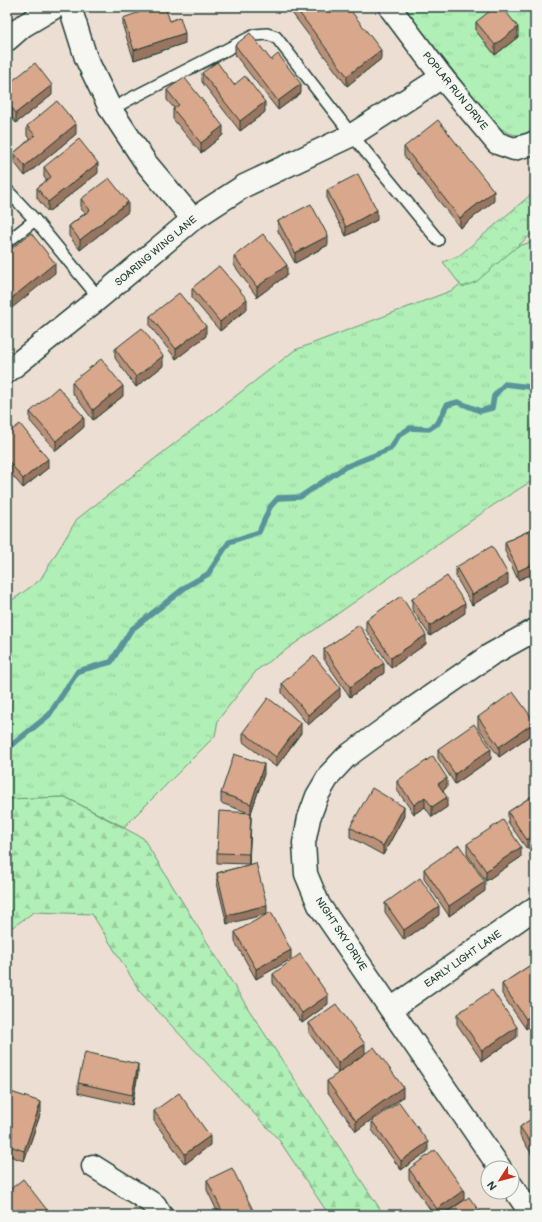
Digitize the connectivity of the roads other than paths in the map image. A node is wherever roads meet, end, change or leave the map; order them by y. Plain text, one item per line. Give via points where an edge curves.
1 (55, 7) edge
2 (70, 7) edge
3 (391, 7) edge
4 (7, 40) edge
5 (442, 77) junction
6 (111, 110) junction
7 (352, 135) junction
8 (535, 142) edge
9 (7, 190) edge
10 (193, 219) junction
11 (35, 220) junction
12 (438, 240) dead end
13 (7, 242) edge
14 (99, 298) junction
15 (7, 372) edge
16 (535, 630) edge
17 (535, 908) edge
18 (391, 1009) junction
19 (495, 1160) edge
20 (93, 1166) dead end
21 (520, 1198) edge
22 (161, 1215) edge
23 (532, 1215) edge

1 - 4 street via 23,26
2 - 6 street via 86,58
3 - 5 street, POPLAR RUN DRIVE
5 - 7 street, SOARING WING LANE
5 - 8 street, POPLAR RUN DRIVE via 497,143 514,149
6 - 7 lane via 238,43 256,35 267,34 276,37
6 - 10 street via 146,163
7 - 10 street, SOARING WING LANE via 244,186
7 - 12 lane
9 - 11 lane
10 - 14 street, SOARING WING LANE
11 - 13 lane
11 - 14 lane
14 - 15 street, SOARING WING LANE
16 - 18 street, NIGHT SKY DRIVE via 490,655 346,757 330,774 317,796 304,843 306,874 319,905
17 - 18 street, EARLY LIGHT LANE
18 - 19 street, NIGHT SKY DRIVE
20 - 22 street via 155,1205
21 - 23 street

